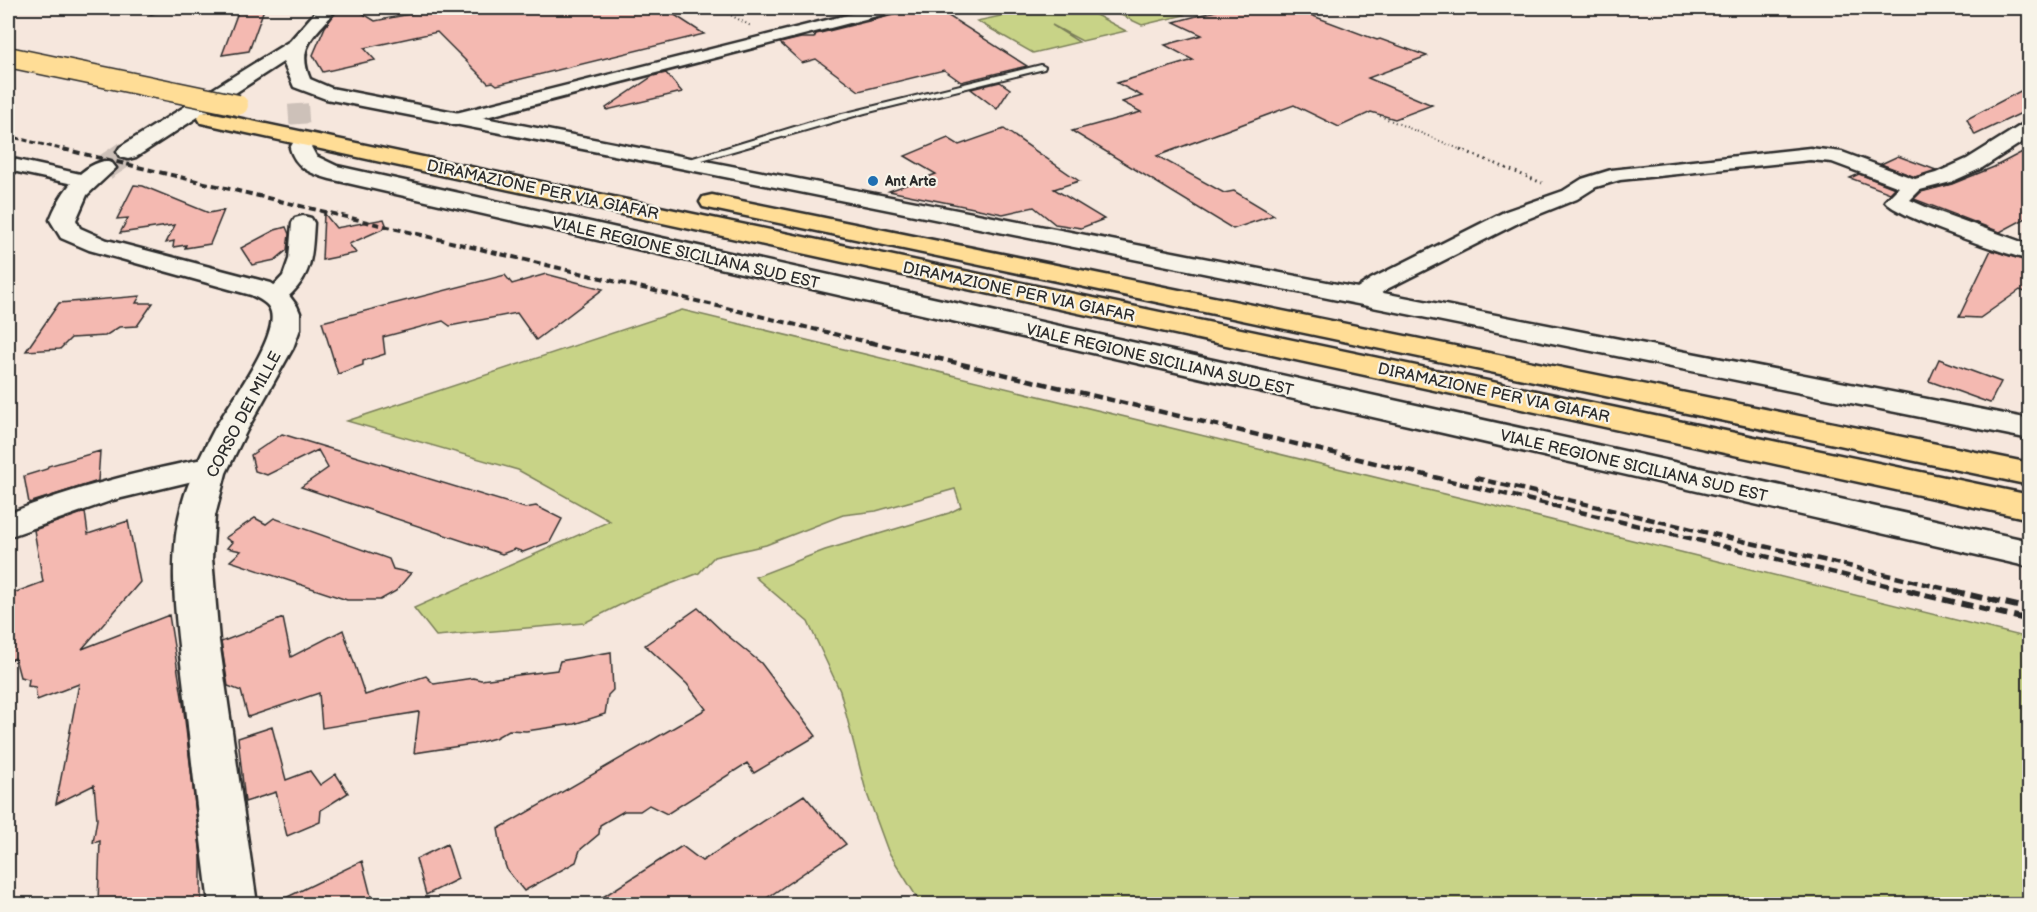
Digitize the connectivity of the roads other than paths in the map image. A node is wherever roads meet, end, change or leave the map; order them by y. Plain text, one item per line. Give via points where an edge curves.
1 (166, 8) edge
2 (327, 8) edge
3 (891, 8) edge
4 (151, 11) dead end
5 (297, 45) junction
6 (8, 57) edge
7 (1041, 67) dead end
8 (8, 75) edge
9 (455, 119) junction
10 (2030, 128) edge
11 (300, 148) tunnel mouth
12 (685, 162) junction
13 (8, 165) edge
14 (107, 167) junction
15 (1913, 184) junction
16 (303, 223) dead end
17 (2030, 253) edge
18 (276, 296) junction
19 (1359, 297) junction
20 (2030, 429) edge
21 (212, 467) junction
22 (2030, 474) edge
23 (2030, 507) edge
24 (8, 526) edge
25 (2030, 554) edge
26 (233, 904) edge

1 - 4 lane
2 - 5 street
3 - 9 street
5 - 9 street via 293,63 299,94 326,93
5 - 14 street
6 - 22 highway, DIRAMAZIONE PER VIA GIAFAR, bridge
7 - 12 lane via 911,98
8 - 23 highway, DIRAMAZIONE PER VIA GIAFAR
9 - 12 street
10 - 15 street via 1974,164
11 - 25 street, VIALE REGIONE SICILIANA SUD EST via 309,164 330,172
12 - 19 street
13 - 14 street
14 - 18 street via 68,202 63,220 70,233 98,245
15 - 17 street via 1896,201
15 - 19 street via 1834,156 1810,154 1618,174 1478,233
16 - 18 street via 294,278
18 - 21 street, CORSO DEI MILLE via 287,312 286,331
19 - 20 street
21 - 24 street via 77,499
21 - 26 street, CORSO DEI MILLE via 198,514 195,600

